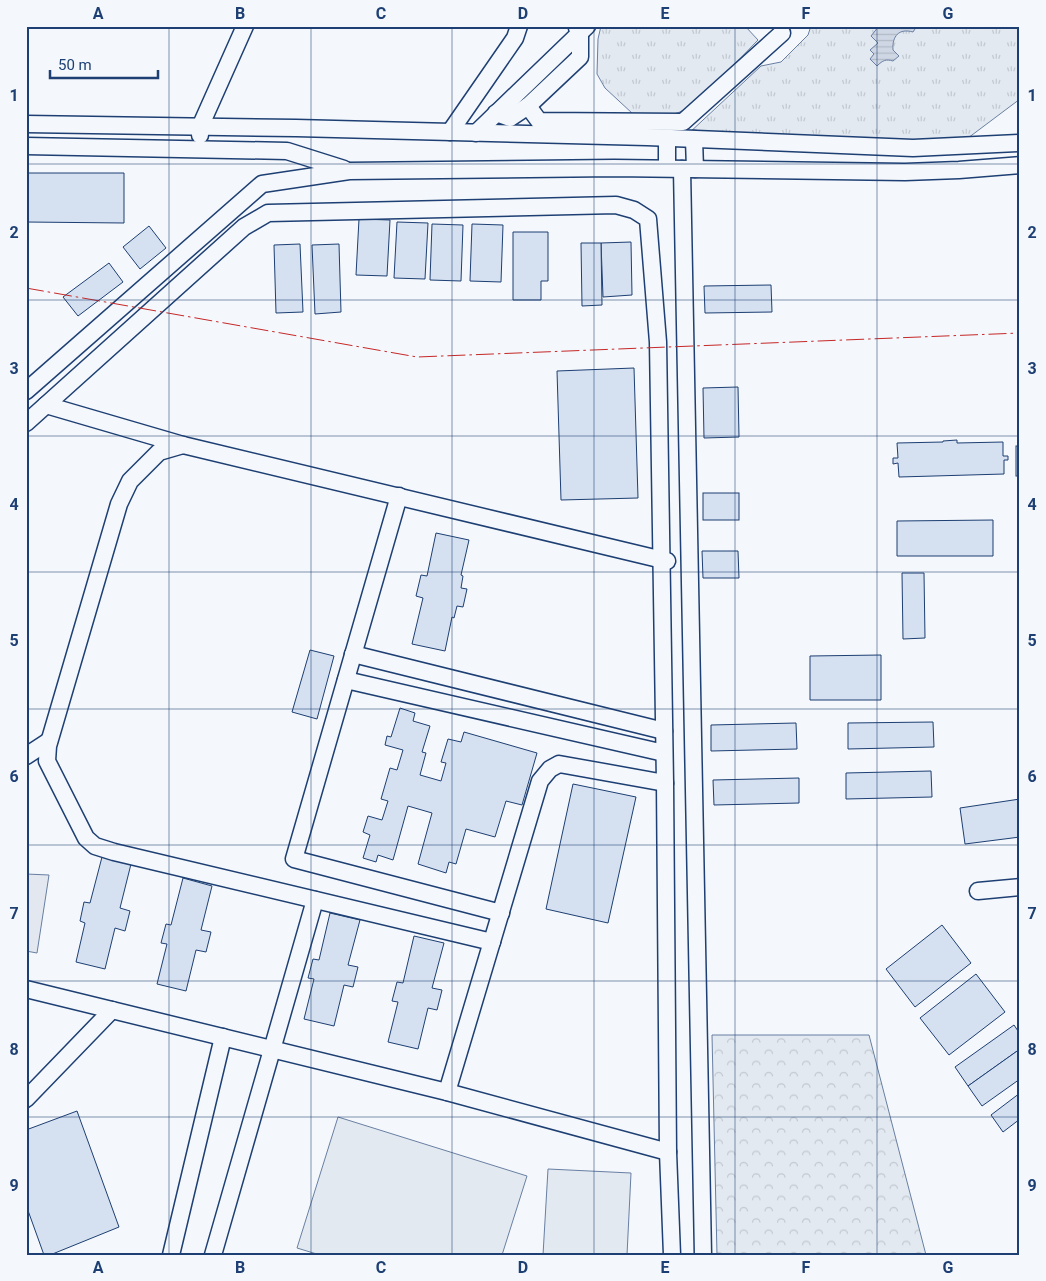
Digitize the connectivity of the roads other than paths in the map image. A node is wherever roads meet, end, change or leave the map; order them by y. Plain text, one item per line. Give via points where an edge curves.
1 (245, 26) edge
2 (519, 26) edge
3 (581, 28) edge
4 (782, 34) dead end
5 (528, 106) junction
6 (496, 113) junction
7 (26, 124) edge
8 (200, 127) junction
9 (450, 132) junction
10 (476, 133) junction
11 (667, 138) junction
12 (694, 139) junction
13 (1020, 143) edge
14 (26, 146) edge
15 (199, 150) junction
16 (1020, 165) edge
17 (681, 169) junction
18 (356, 171) junction
19 (26, 391) edge
20 (46, 405) junction
21 (26, 423) edge
22 (183, 445) junction
23 (399, 496) junction
24 (664, 560) junction
25 (353, 654) junction
26 (346, 680) junction
27 (664, 731) junction
28 (49, 741) junction
29 (664, 753) junction
30 (26, 756) edge
31 (665, 783) junction
32 (1020, 887) edge
33 (978, 892) dead end
34 (315, 900) junction
35 (501, 913) junction
36 (492, 942) junction
37 (26, 989) edge
38 (112, 1010) junction
39 (223, 1037) junction
40 (272, 1049) junction
41 (447, 1092) junction
42 (26, 1099) edge
43 (668, 1152) junction
44 (171, 1255) edge
45 (213, 1255) edge
46 (672, 1255) edge
47 (703, 1255) edge

1 - 8 street
2 - 9 street via 515,38
3 - 5 street via 580,58
3 - 6 street
4 - 5 street via 683,122 539,121
5 - 6 street via 510,118
6 - 10 street
7 - 8 street
8 - 9 street
8 - 15 street
9 - 10 street
10 - 11 street
11 - 12 street
11 - 17 street
12 - 13 street via 913,148
12 - 17 street
14 - 15 street
15 - 18 street via 287,151
16 - 17 street via 905,172
17 - 18 street
17 - 47 street
18 - 19 street via 262,184
20 - 21 street
20 - 22 street
20 - 24 street via 244,227 268,213 616,205 634,210 648,219 658,342
22 - 23 street
22 - 28 street via 159,452 130,481 119,504
23 - 24 street
23 - 25 street
24 - 27 street
25 - 26 street
25 - 27 street
26 - 29 street
26 - 35 street via 294,859
27 - 29 street
28 - 30 street
28 - 34 street via 47,761 86,838 95,846
29 - 31 street
31 - 35 street via 559,764 550,769 540,781
31 - 43 street
32 - 33 street
34 - 36 street
34 - 40 street
35 - 36 street
36 - 41 street
37 - 38 street
38 - 39 street
38 - 42 street
39 - 40 street
39 - 44 street
40 - 41 street
40 - 45 street
41 - 43 street
43 - 46 street

